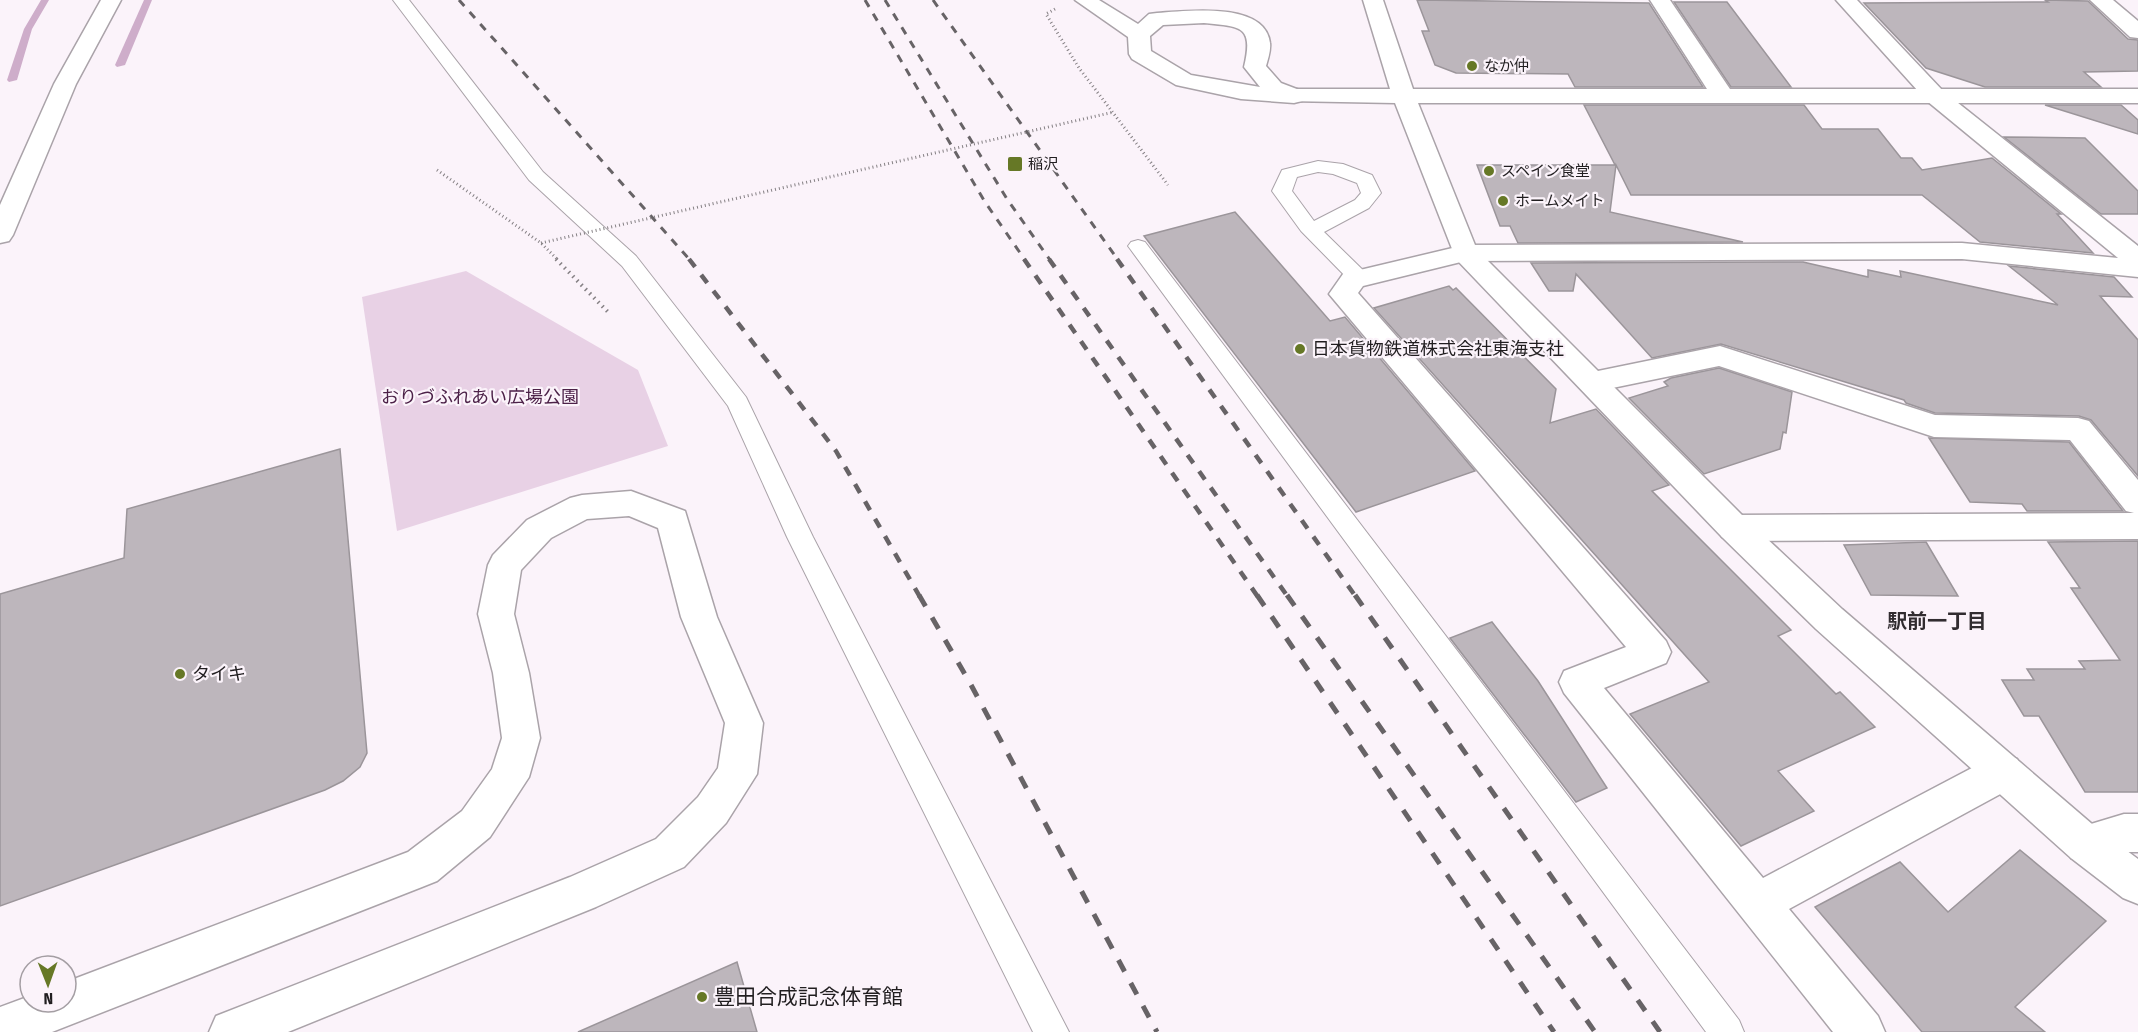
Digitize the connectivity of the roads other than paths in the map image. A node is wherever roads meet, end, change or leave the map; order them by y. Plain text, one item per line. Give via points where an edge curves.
1 (111, 0) edge
2 (401, 0) edge
3 (1085, 0) edge
4 (1373, 0) edge
5 (1660, 0) edge
6 (1846, 0) edge
7 (2100, 0) edge
8 (2138, 32) edge
9 (1138, 34) junction
10 (1403, 95) junction
11 (1722, 95) junction
12 (1294, 96) junction
13 (1935, 96) junction
14 (2138, 96) edge
15 (1313, 230) dead end
16 (0, 235) edge
17 (1138, 246) dead end
18 (1465, 253) junction
19 (2138, 260) edge
20 (2138, 268) edge
21 (1360, 279) junction
22 (1593, 382) junction
23 (2138, 502) edge
24 (2138, 526) edge
25 (1734, 528) junction
26 (2003, 772) junction
27 (2138, 833) edge
28 (2085, 844) junction
29 (2138, 884) edge
30 (1758, 903) junction
31 (0, 1030) edge
32 (232, 1032) edge
33 (1052, 1032) edge
34 (1727, 1032) edge
35 (1862, 1032) edge

1 - 16 street via 65,84
2 - 33 lane via 536,176 629,261 738,403 800,537
3 - 9 street
4 - 10 street
5 - 11 street
6 - 13 street
7 - 8 street
9 - 12 street via 1140,54 1185,80 1241,92
9 - 12 street via 1157,19 1204,17 1242,21 1257,33 1260,45 1255,67 1273,88
10 - 11 street
10 - 12 street
10 - 18 street
11 - 13 street
13 - 14 street
13 - 19 street
15 - 21 lane
17 - 34 lane
18 - 20 street via 1962,251
18 - 21 street
18 - 22 street
21 - 30 street via 1353,280 1343,294 1653,652 1577,682
22 - 23 street via 1720,356 1934,426 2078,429
22 - 25 street
24 - 25 street
25 - 26 street via 1829,619
26 - 28 street
26 - 30 street
27 - 28 street
28 - 29 street
30 - 35 street
31 - 32 street via 422,867 476,824 509,777 521,738 511,673 496,615 505,565 539,529 582,507 631,502 673,520 699,617 744,723 736,774 712,810 670,853 581,893

